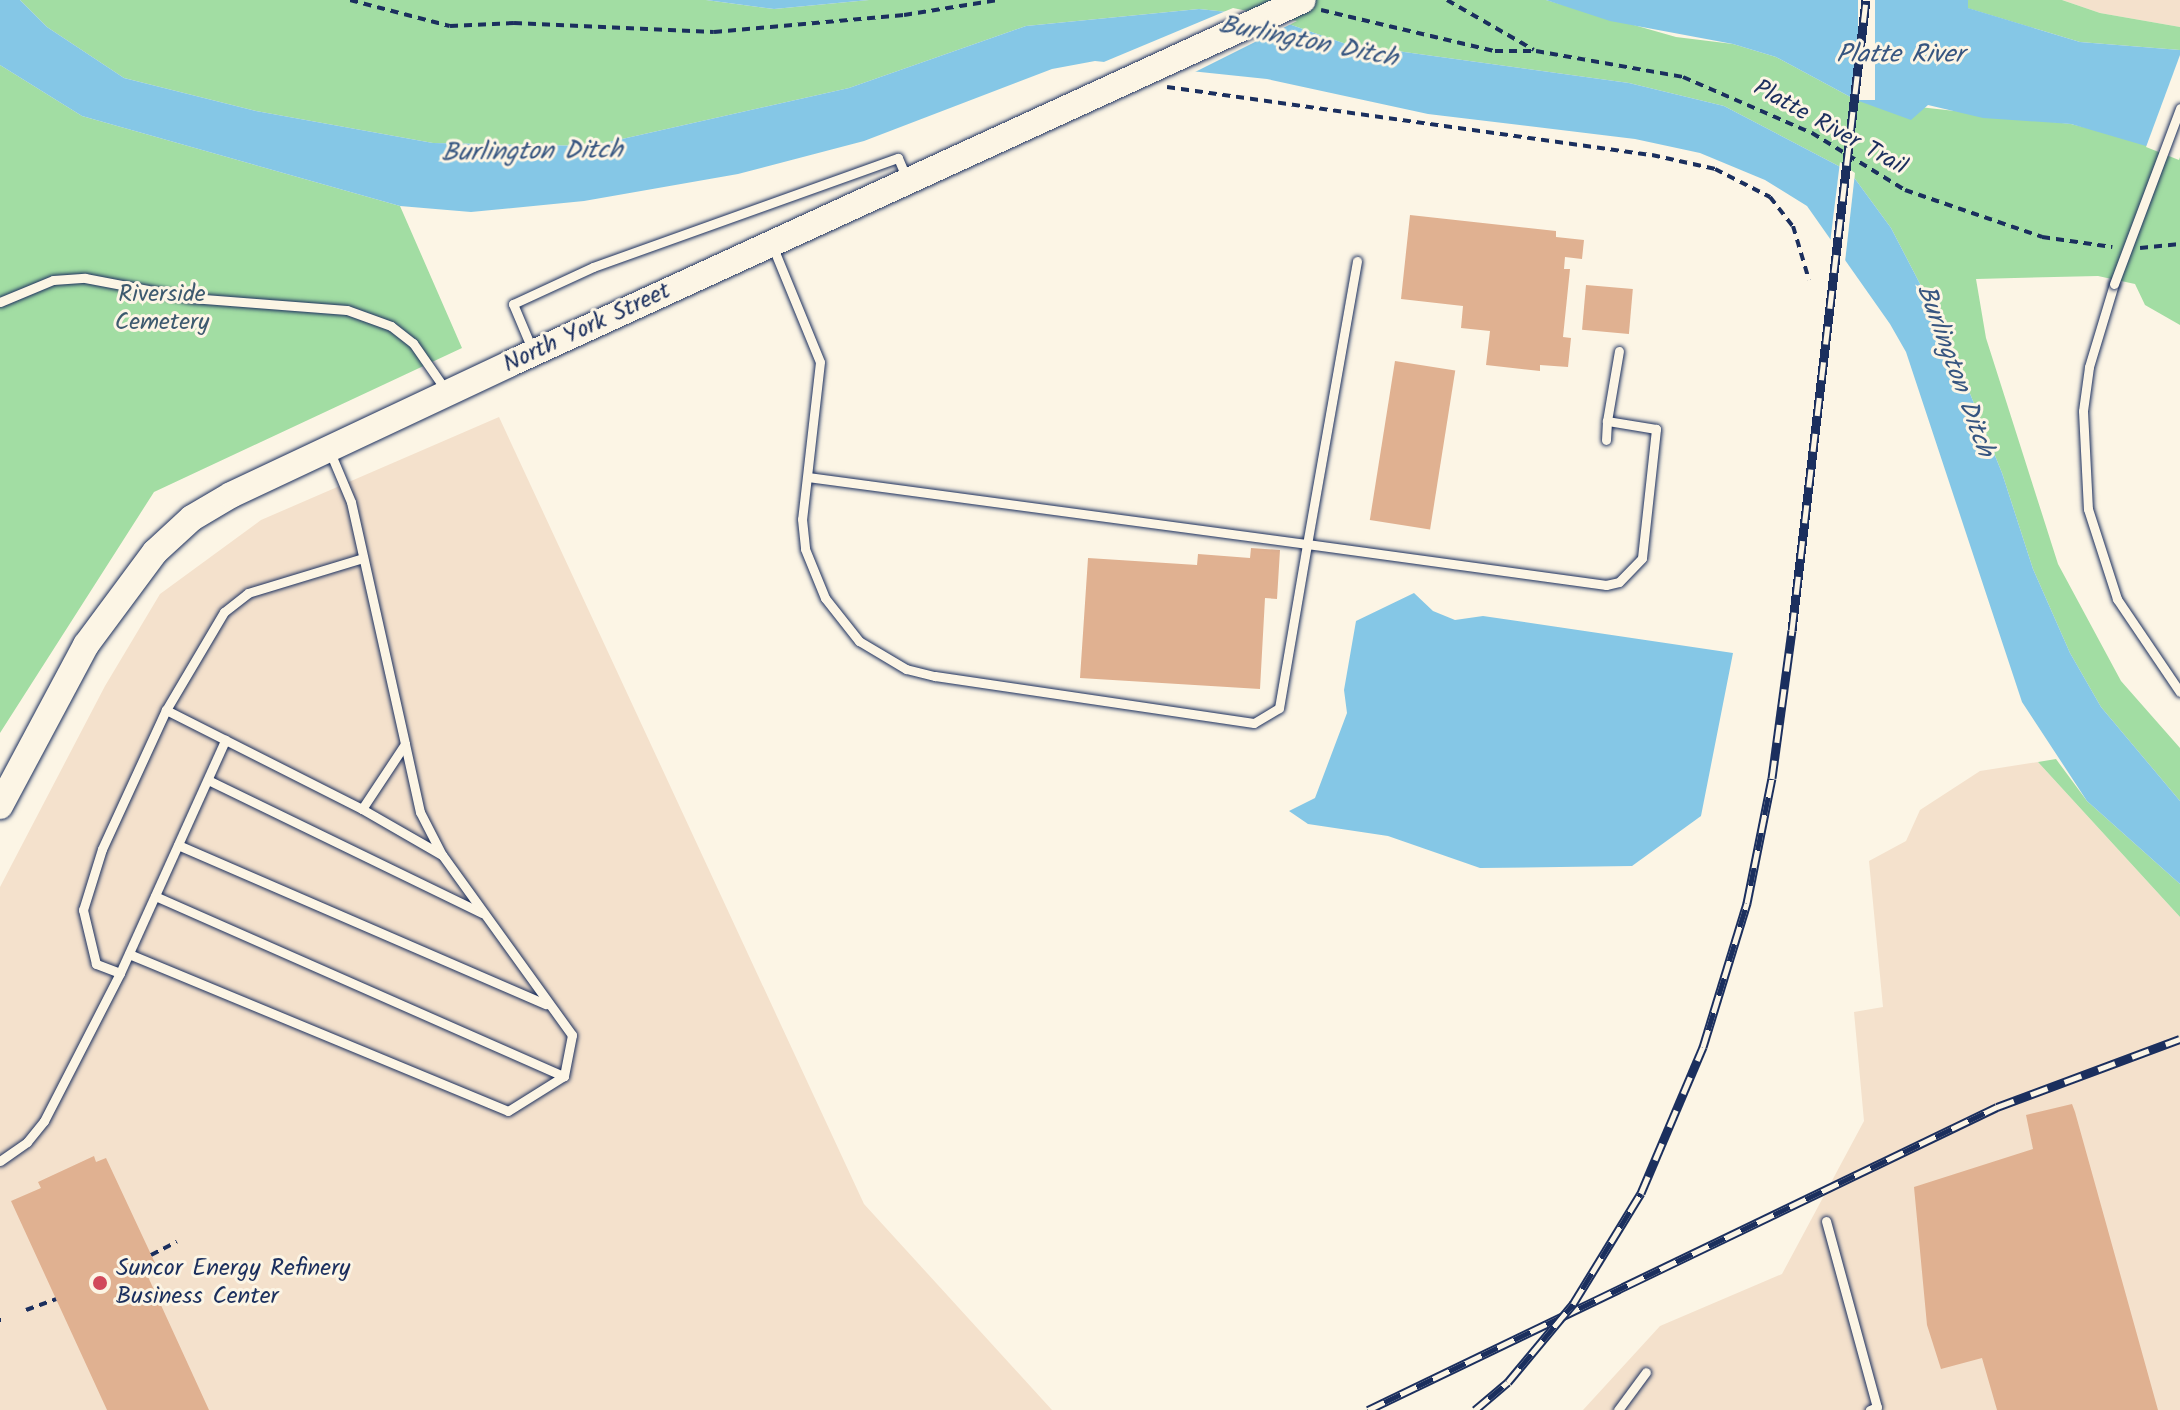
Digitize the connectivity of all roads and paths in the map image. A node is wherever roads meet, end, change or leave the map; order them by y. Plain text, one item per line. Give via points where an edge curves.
1 (350, 0) edge
2 (998, 0) edge
3 (1447, 0) edge
4 (1312, 5) edge
5 (1536, 51) junction
6 (1142, 74) junction
7 (2180, 108) edge
8 (908, 181) junction
9 (771, 243) junction
10 (2180, 244) edge
11 (2119, 248) dead end
12 (2131, 249) dead end
13 (1357, 261) dead end
14 (1809, 280) dead end
15 (0, 302) edge
16 (1619, 351) dead end
17 (533, 352) junction
18 (447, 393) junction
19 (1607, 421) junction
20 (1606, 440) dead end
21 (328, 449) junction
22 (808, 477) junction
23 (1307, 544) junction
24 (363, 558) junction
25 (2180, 692) edge
26 (166, 710) junction
27 (225, 740) junction
28 (405, 744) junction
29 (208, 780) junction
30 (0, 806) edge
31 (362, 809) junction
32 (178, 845) junction
33 (442, 855) junction
34 (155, 896) junction
35 (483, 913) junction
36 (129, 954) junction
37 (120, 973) junction
38 (546, 1004) junction
39 (564, 1076) junction
40 (0, 1161) edge
41 (1826, 1221) dead end
42 (177, 1242) dead end
43 (151, 1255) dead end
44 (56, 1299) dead end
45 (26, 1310) dead end
46 (1646, 1372) dead end
47 (1618, 1410) edge
48 (1870, 1410) edge

1 - 2 path via 450,26 514,23 736,32
3 - 5 path
4 - 5 path, Platte River Trail via 1495,51
4 - 6 main road, North York Street via 1266,16
5 - 11 path, Platte River Trail via 1683,77 1812,133 1905,190 2042,237
6 - 8 main road, North York Street
6 - 14 path via 1159,86 1652,155 1715,169 1770,197 1793,226
7 - 25 lane, bridge via 2114,284 2089,367 2083,411 2088,509 2117,599
8 - 9 main road, North York Street
8 - 17 lane via 898,158 593,267 513,304
9 - 17 main road, North York Street
9 - 22 lane via 820,362
10 - 12 path
13 - 23 lane
15 - 18 lane via 53,280 85,278 191,298 347,310 391,326 413,343
16 - 19 lane
17 - 18 main road, North York Street
18 - 21 main road, North York Street
19 - 20 lane
19 - 23 lane via 1656,429 1642,558 1619,582 1606,585
21 - 24 lane via 351,502
21 - 30 main road, North York Street via 192,518 155,552 86,645
22 - 23 lane
22 - 23 lane via 802,519 813,575 839,620 882,657 935,676 1254,723 1279,708
24 - 26 lane via 248,593 236,602 224,612
24 - 28 lane
26 - 27 lane
26 - 37 lane via 102,849 83,910 96,964
27 - 29 lane
27 - 31 lane
28 - 31 lane
28 - 33 lane via 420,812
29 - 32 lane
29 - 35 lane
31 - 33 lane
32 - 34 lane
32 - 38 lane
33 - 35 lane
34 - 36 lane
34 - 39 lane
35 - 38 lane
36 - 37 lane
36 - 39 lane via 508,1111
37 - 40 lane via 44,1121 27,1142
38 - 39 lane via 572,1035
41 - 48 lane via 1877,1407
42 - 43 path
44 - 45 path
46 - 47 lane

